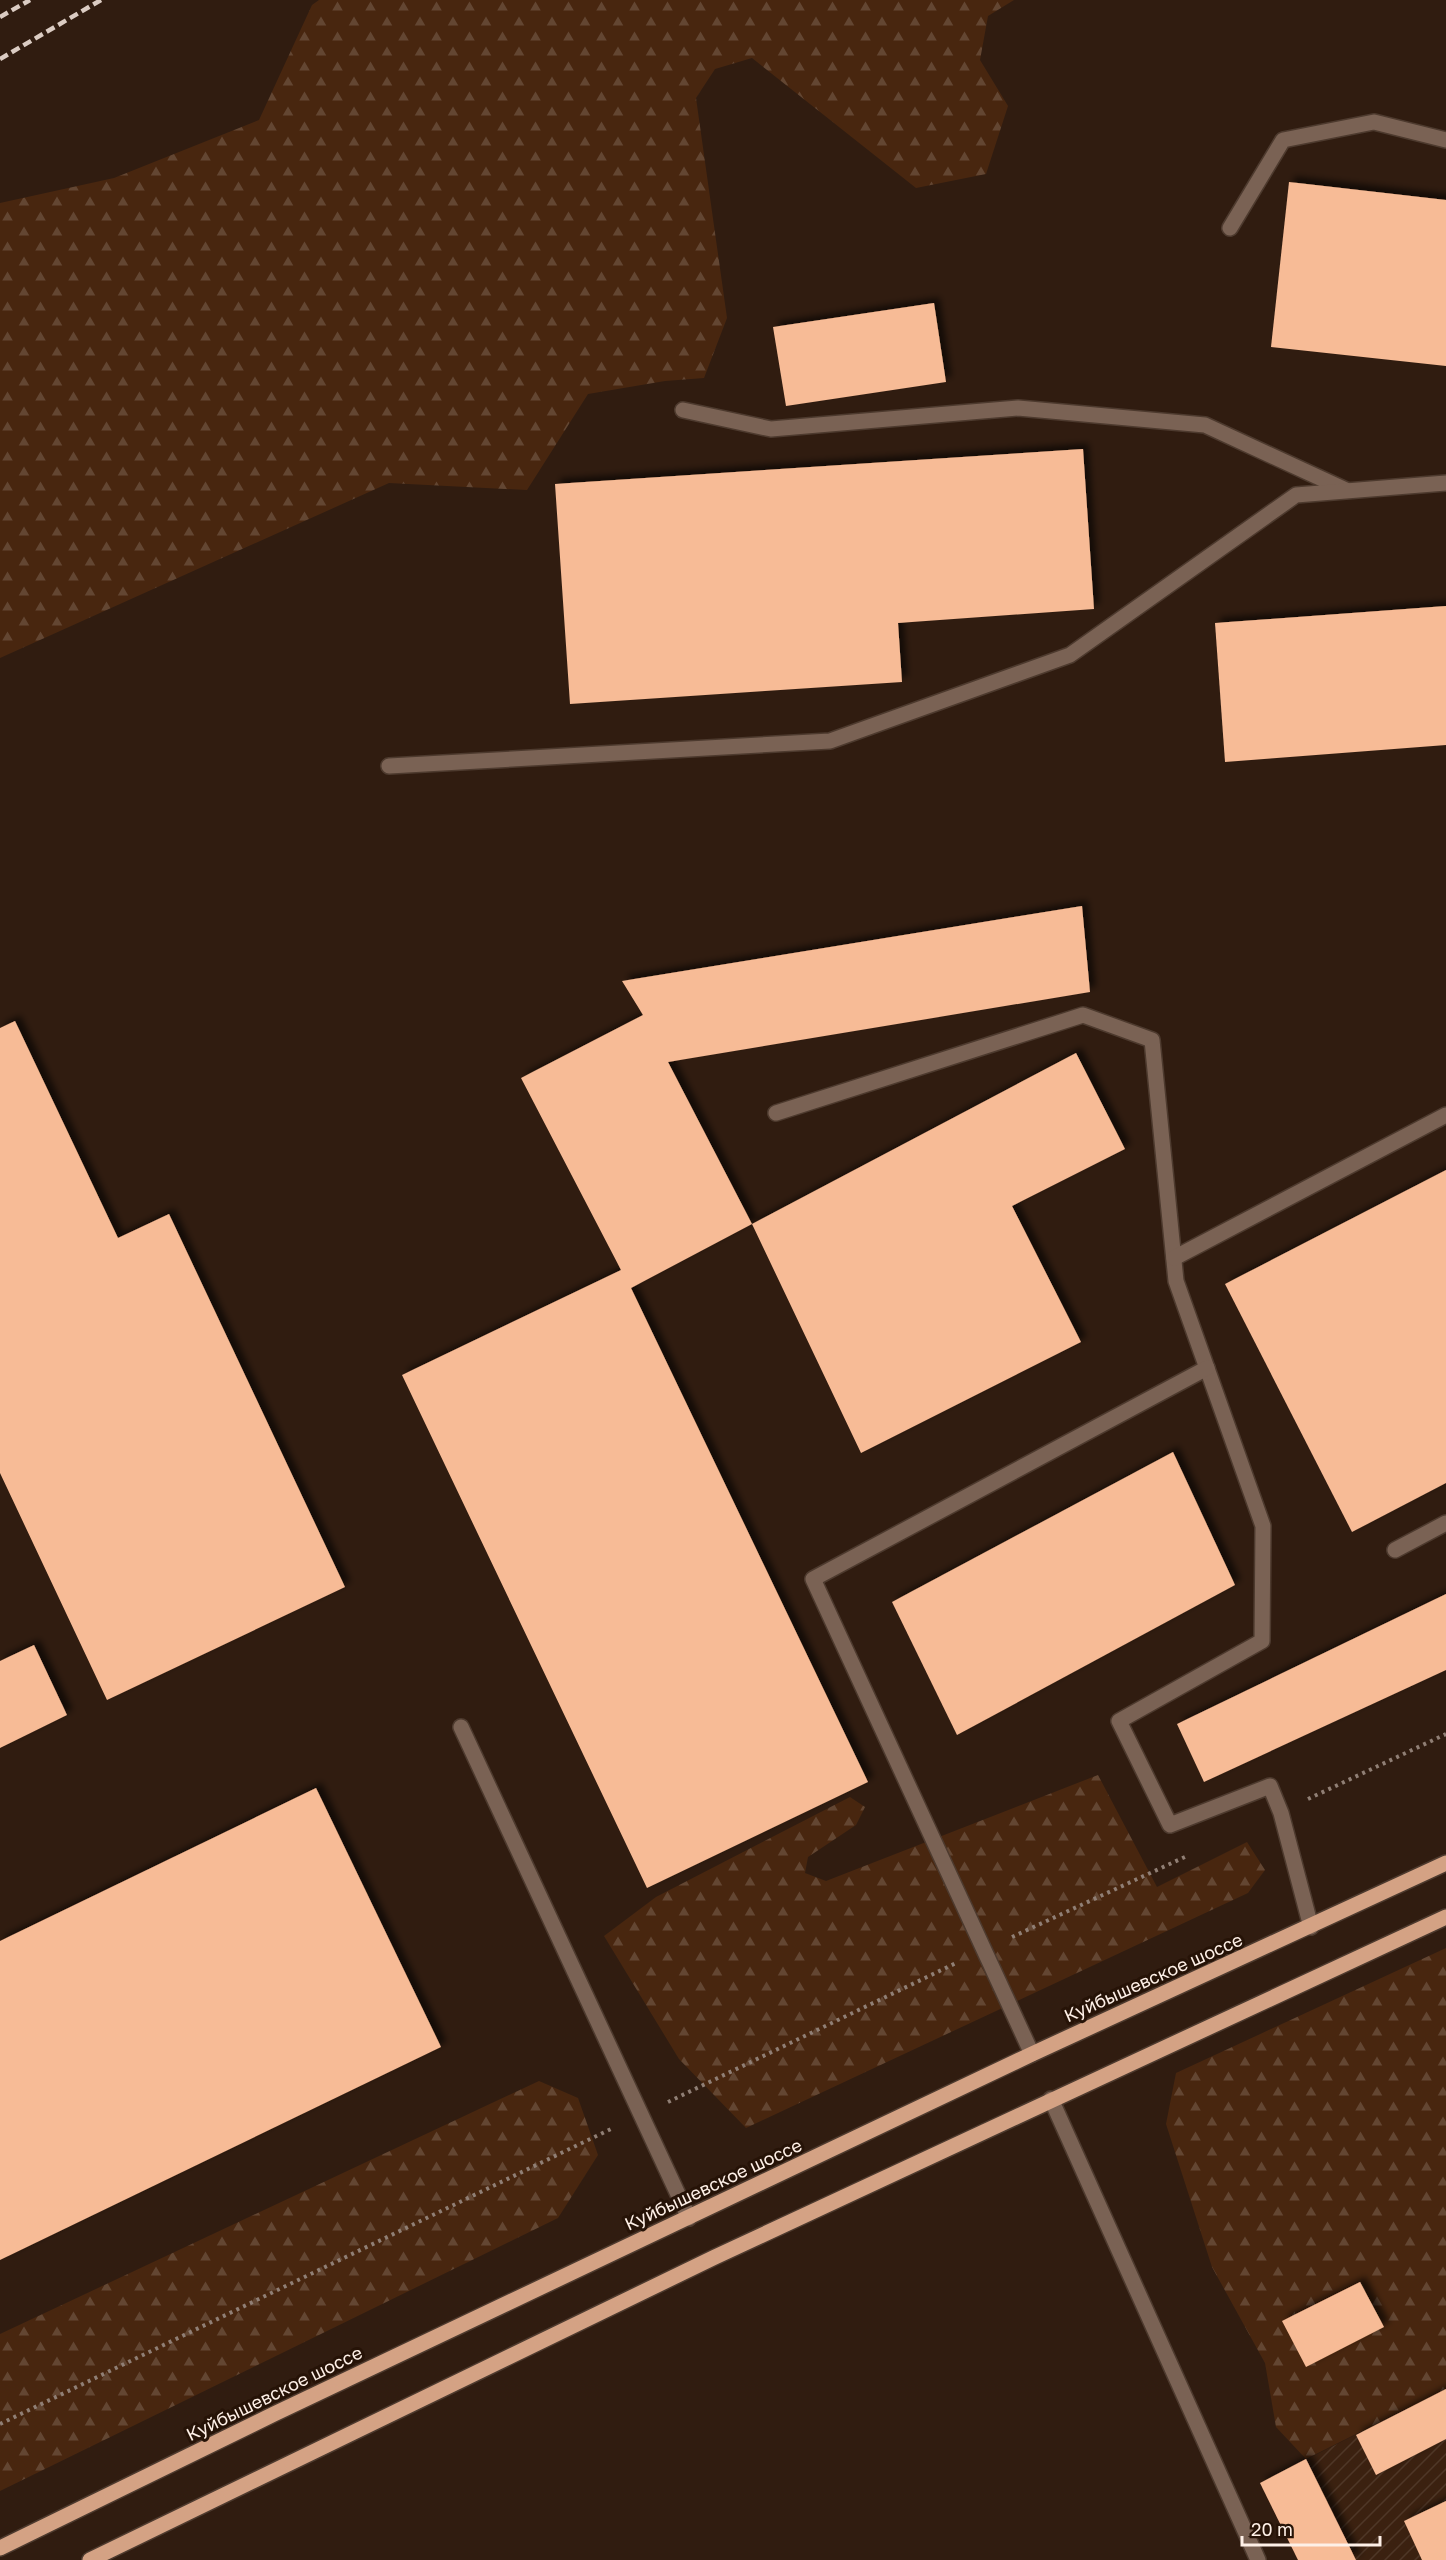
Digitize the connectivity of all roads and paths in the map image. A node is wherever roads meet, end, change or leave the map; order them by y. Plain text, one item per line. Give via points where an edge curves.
1 (1446, 140) edge
2 (1230, 228) dead end
3 (683, 410) dead end
4 (1446, 483) edge
5 (1347, 490) junction
6 (389, 766) dead end
7 (777, 1113) dead end
8 (1446, 1115) edge
9 (1174, 1258) junction
10 (1207, 1368) junction
11 (1446, 1523) edge
12 (1395, 1550) dead end
13 (461, 1727) dead end
14 (1446, 1734) edge
15 (1281, 1813) junction
16 (1196, 1852) dead end
17 (1446, 1863) edge
18 (1446, 1917) edge
19 (1311, 1927) junction
20 (984, 1950) junction
21 (1032, 2054) junction
22 (1052, 2098) junction
23 (641, 2114) junction
24 (688, 2218) junction
25 (0, 2424) edge
26 (0, 2548) edge
27 (90, 2560) edge
28 (1258, 2560) edge

1 - 2 lane via 1374,122 1283,140
3 - 5 lane via 771,429 1018,408 1205,425
4 - 5 lane
5 - 6 lane via 1296,495 1070,655 830,741
7 - 9 lane via 1083,1014 1152,1040
8 - 9 lane
9 - 10 lane via 1176,1281
10 - 15 lane via 1263,1526 1262,1641 1119,1721 1170,1825 1270,1786
10 - 20 lane via 813,1579
11 - 12 lane
13 - 23 lane
14 - 15 path
15 - 19 lane
16 - 20 path
17 - 19 main road, Куйбышевское шоссе
18 - 22 main road
19 - 21 main road, Куйбышевское шоссе
20 - 21 lane
20 - 23 path
21 - 24 main road, Куйбышевское шоссе
22 - 27 main road
22 - 28 lane
23 - 24 lane
23 - 25 path
24 - 26 main road, Куйбышевское шоссе

